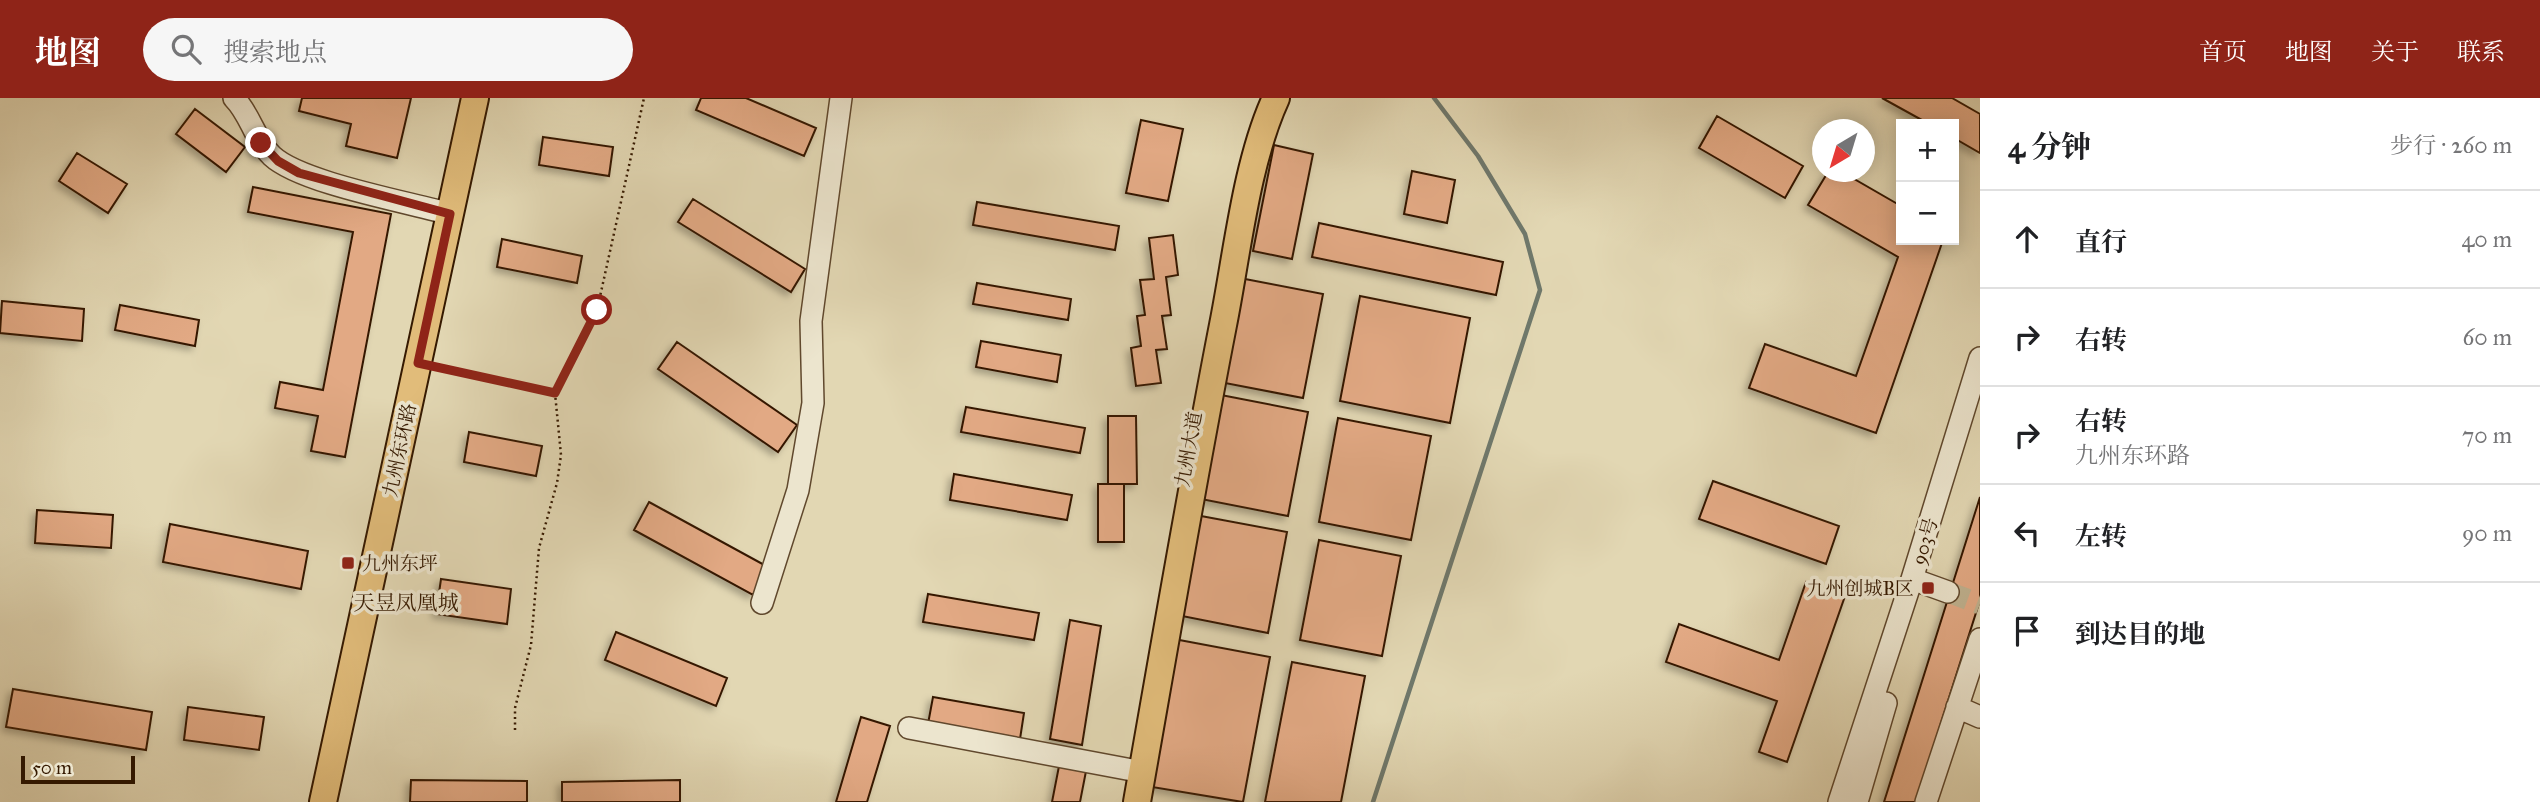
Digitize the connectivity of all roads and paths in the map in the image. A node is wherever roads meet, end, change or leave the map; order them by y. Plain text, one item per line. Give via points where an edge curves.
1 (234, 98) edge
2 (475, 98) edge
3 (644, 98) edge
4 (841, 98) edge
5 (1259, 98) edge
6 (1276, 98) edge
7 (450, 214) junction
8 (1980, 358) edge
9 (418, 363) junction
10 (555, 393) junction
11 (1980, 403) edge
12 (1917, 581) junction
13 (1948, 592) tunnel mouth
14 (762, 603) dead end
15 (1980, 639) edge
16 (1957, 707) junction
17 (1980, 717) edge
18 (909, 728) dead end
19 (514, 730) dead end
20 (1132, 770) junction
21 (323, 802) edge
22 (1126, 802) edge
23 (1137, 802) edge
24 (1839, 802) edge
25 (1857, 802) edge
26 (1926, 802) edge

1 - 7 street via 247,111 261,143 288,168
2 - 7 main road, 九州东环路
3 - 10 path via 597,310
4 - 14 street via 811,321 813,403 798,490
5 - 20 main road, 九州大道 via 1235,184
6 - 23 main road via 1266,120 1245,212
7 - 9 main road, 九州东环路
8 - 12 street, 903号
9 - 10 path
9 - 21 main road, 九州东环路
10 - 19 path via 561,455 539,548 531,645
11 - 12 street
12 - 13 street
12 - 24 street, 903号
12 - 25 street
15 - 16 street
16 - 17 street
16 - 26 street
18 - 20 street
20 - 22 main road, 九州大道

